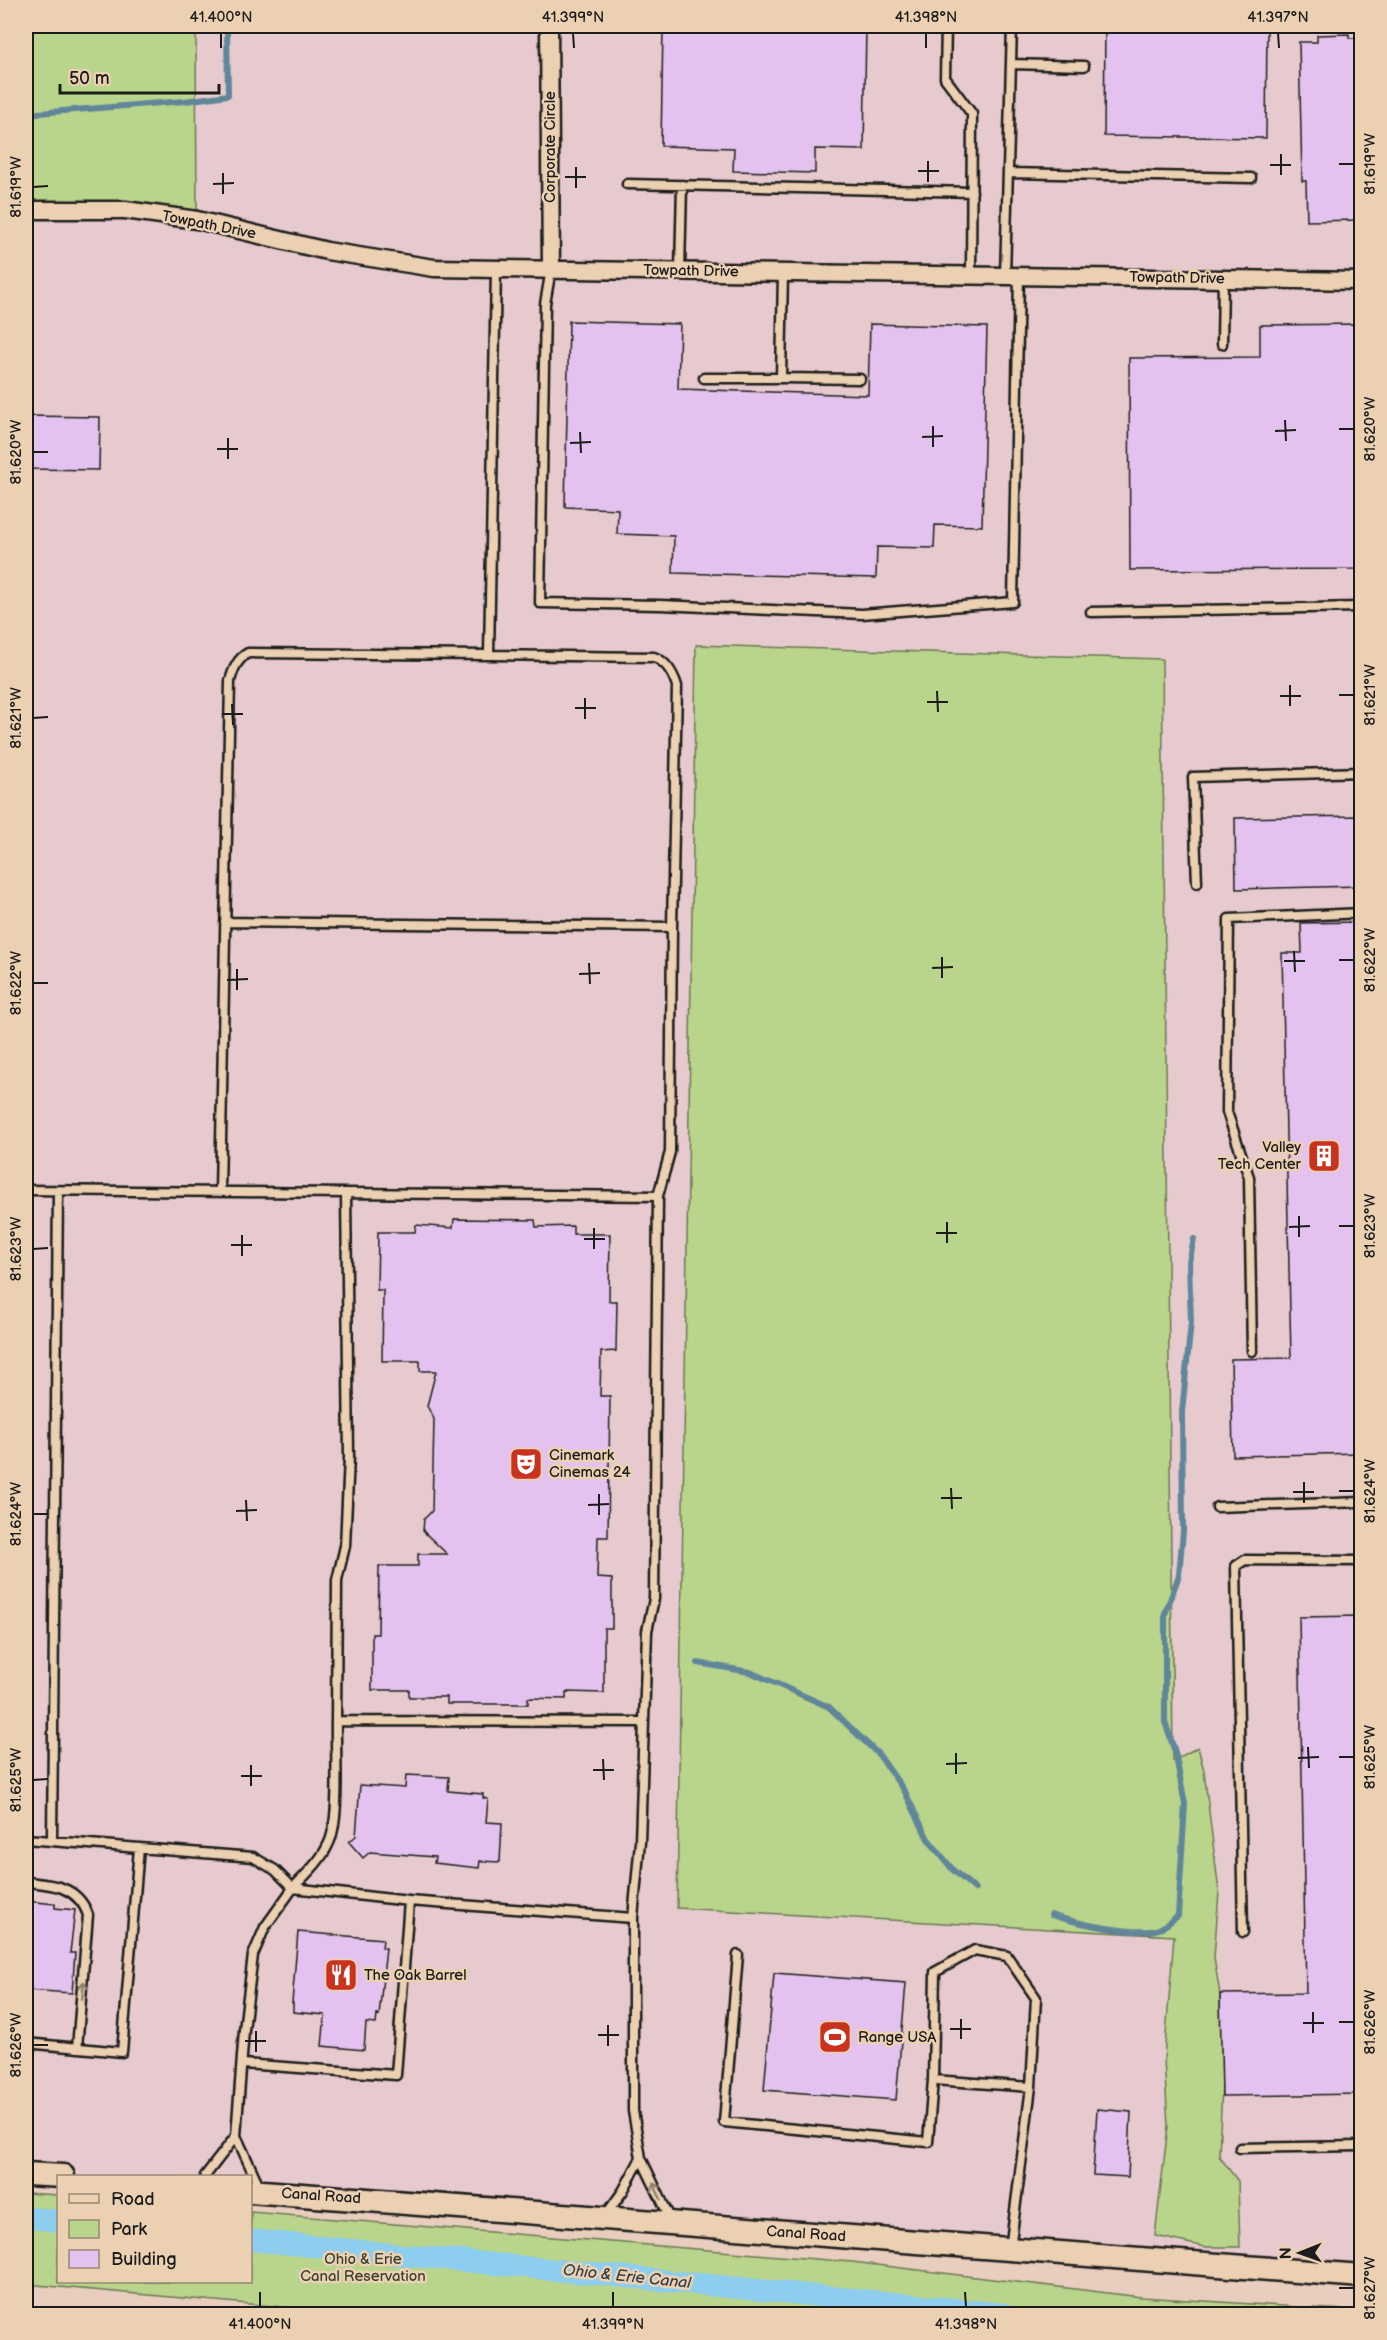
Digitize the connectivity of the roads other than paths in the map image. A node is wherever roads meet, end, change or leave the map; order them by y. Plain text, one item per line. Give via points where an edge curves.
1 (549, 26) edge
2 (946, 26) edge
3 (1012, 26) edge
4 (1011, 64) junction
5 (1084, 66) dead end
6 (1008, 173) junction
7 (1251, 178) dead end
8 (627, 184) dead end
9 (682, 185) junction
10 (972, 192) junction
11 (26, 210) edge
12 (496, 269) junction
13 (551, 269) junction
14 (680, 271) junction
15 (783, 272) junction
16 (971, 275) junction
17 (1012, 276) junction
18 (1223, 279) junction
19 (1362, 281) edge
20 (1222, 344) dead end
21 (704, 378) dead end
22 (781, 378) junction
23 (860, 379) dead end
24 (1362, 607) edge
25 (1091, 612) dead end
26 (489, 655) junction
27 (1362, 772) edge
28 (1197, 883) dead end
29 (1362, 913) edge
30 (225, 922) junction
31 (672, 927) junction
32 (26, 1190) edge
33 (57, 1191) junction
34 (220, 1192) junction
35 (346, 1193) junction
36 (658, 1196) junction
37 (1252, 1351) dead end
38 (1362, 1502) edge
39 (1217, 1507) dead end
40 (1362, 1561) edge
41 (336, 1721) junction
42 (644, 1722) junction
43 (26, 1839) edge
44 (52, 1841) junction
45 (139, 1848) junction
46 (26, 1882) edge
47 (293, 1888) junction
48 (409, 1900) junction
49 (633, 1918) junction
50 (1243, 1932) dead end
51 (738, 1954) dead end
52 (26, 2043) edge
53 (77, 2048) junction
54 (242, 2064) junction
55 (933, 2080) junction
56 (1031, 2087) junction
57 (236, 2136) junction
58 (1362, 2146) edge
59 (1240, 2148) dead end
60 (641, 2158) junction
61 (26, 2174) edge
62 (206, 2175) edge
63 (250, 2175) edge
64 (57, 2176) edge
65 (256, 2191) edge
66 (603, 2218) junction
67 (672, 2223) junction
68 (1010, 2249) junction
69 (1362, 2276) edge

1 - 13 street, Corporate Circle
2 - 10 lane via 945,78 972,114
3 - 4 lane
4 - 5 lane
4 - 6 lane
6 - 7 lane
6 - 17 lane
8 - 9 lane
9 - 10 lane
9 - 14 lane
10 - 16 lane
11 - 12 street, Towpath Drive via 125,210 197,220 327,251 422,267
12 - 13 street, Towpath Drive
12 - 26 lane
13 - 14 street, Towpath Drive
13 - 17 lane via 545,304 540,603 862,614 1013,602
14 - 15 street, Towpath Drive
15 - 16 street, Towpath Drive
15 - 22 lane
16 - 17 street, Towpath Drive
17 - 18 street, Towpath Drive
18 - 19 street, Towpath Drive
18 - 20 lane
21 - 22 lane
22 - 23 lane
24 - 25 lane
26 - 30 lane via 270,652 241,656 230,681
26 - 31 lane via 654,657 673,675 677,686
27 - 28 lane via 1193,777
29 - 37 lane via 1229,919 1227,1112 1249,1177
30 - 31 lane
30 - 34 lane
31 - 36 lane via 670,1152
32 - 33 lane
33 - 34 lane
33 - 44 lane
34 - 35 lane
35 - 36 lane
35 - 41 lane via 349,1457 345,1546 337,1580
36 - 42 lane via 654,1599 647,1631
38 - 39 lane
40 - 50 lane via 1245,1560 1236,1566
41 - 42 lane
41 - 47 lane via 336,1792 330,1843
42 - 49 lane
43 - 44 lane
44 - 45 lane
45 - 47 lane via 253,1857 275,1870
45 - 53 lane via 122,2052
53 -> 46 lane via 88,1915 84,1903 67,1889
47 - 48 lane
47 - 54 lane via 265,1927 253,1954
48 - 49 lane
48 - 54 lane via 396,2075
49 - 60 lane via 632,2097
51 - 55 lane via 724,2122 928,2142
52 - 53 lane
54 - 57 lane
55 - 56 lane
55 - 56 lane via 935,1972 975,1950 1007,1956 1036,1998
56 - 68 lane
57 - 62 lane
57 - 63 lane
58 - 59 lane
60 - 66 lane
67 -> 60 lane
61 - 64 main road
65 - 66 main road, Canal Road
66 - 67 main road, Canal Road
67 - 68 main road, Canal Road
68 - 69 main road, Canal Road

